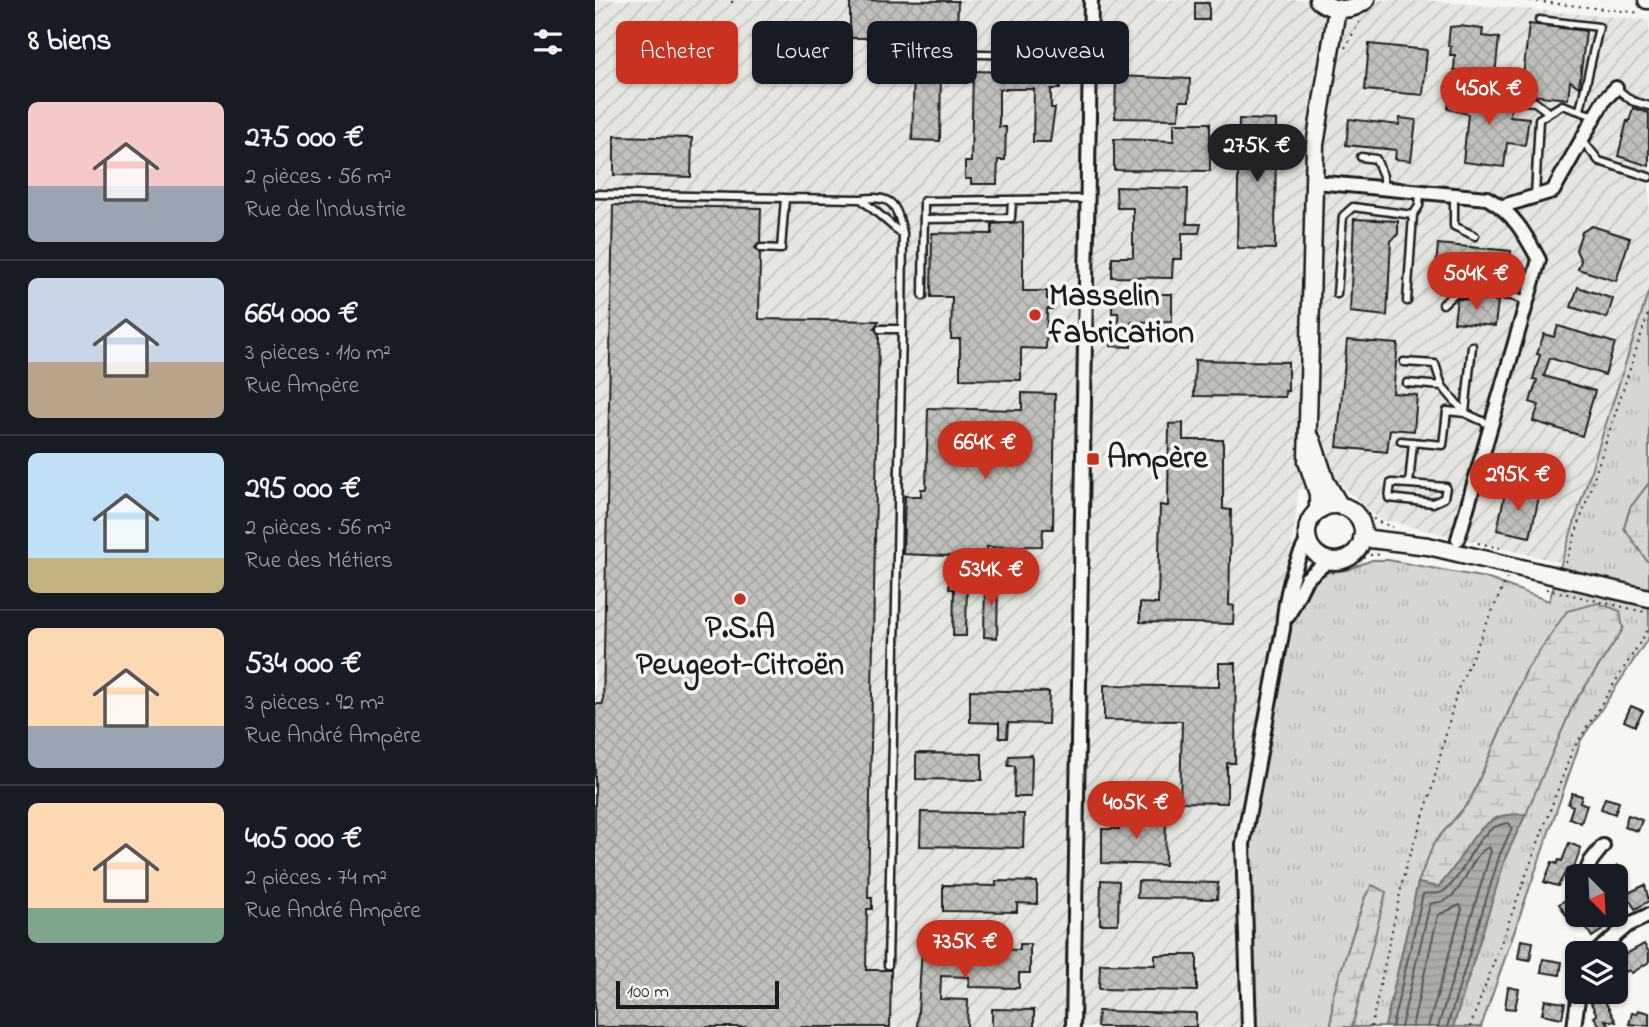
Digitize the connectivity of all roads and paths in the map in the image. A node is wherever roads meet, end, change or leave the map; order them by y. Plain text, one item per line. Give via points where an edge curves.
1 (1091, 0) edge
2 (1318, 0) edge
3 (1366, 0) edge
4 (1523, 0) edge
5 (731, 2) dead end
6 (738, 2) dead end
7 (1337, 9) junction
8 (1649, 13) edge
9 (1539, 20) dead end
10 (1091, 21) edge
11 (1350, 22) dead end
12 (1344, 49) dead end
13 (1089, 84) edge
14 (1616, 88) joint
15 (1523, 101) dead end
16 (1649, 106) edge
17 (1580, 110) junction
18 (1548, 112) junction
19 (1595, 117) junction
20 (1582, 141) junction
21 (1361, 157) dead end
22 (1649, 177) edge
23 (1315, 182) junction
24 (1421, 188) junction
25 (1383, 189) junction
26 (595, 194) edge
27 (1454, 196) junction
28 (1535, 196) junction
29 (785, 198) junction
30 (860, 199) junction
31 (1086, 199) junction
32 (1012, 200) junction
33 (1503, 206) junction
34 (1413, 215) junction
35 (923, 219) junction
36 (903, 235) junction
37 (1475, 236) dead end
38 (761, 248) dead end
39 (1338, 295) dead end
40 (923, 296) dead end
41 (1407, 301) dead end
42 (1527, 301) junction
43 (1443, 304) dead end
44 (1649, 311) edge
45 (880, 329) dead end
46 (902, 329) junction
47 (1472, 346) dead end
48 (1404, 362) dead end
49 (1407, 383) dead end
50 (1442, 386) junction
51 (1465, 413) junction
52 (1491, 425) junction
53 (1310, 435) junction
54 (1401, 441) dead end
55 (1413, 442) junction
56 (1409, 484) junction
57 (1344, 502) junction
58 (1318, 511) junction
59 (1405, 529) dead end
60 (1362, 538) junction
61 (1308, 539) junction
62 (1458, 539) dead end
63 (1389, 541) junction
64 (1330, 567) junction
65 (1564, 568) dead end
66 (1507, 578) dead end
67 (1543, 588) dead end
68 (1649, 598) edge
69 (1649, 613) edge
70 (1649, 628) edge
71 (1283, 629) junction
72 (1603, 846) dead end
73 (1589, 864) edge
74 (1649, 915) edge
75 (1628, 925) edge
76 (1626, 927) edge
77 (1609, 941) edge
78 (888, 965) dead end
79 (1577, 1004) edge
80 (1073, 1027) edge
81 (1249, 1027) edge
82 (1371, 1027) edge
83 (1470, 1027) edge
84 (1574, 1027) edge

1 - 10 street
2 - 7 street
3 - 7 street
4 - 8 path
5 - 6 path
7 - 23 street via 1318,120
9 - 17 lane via 1599,27
11 - 12 path via 1358,23
13 - 31 street
14 - 16 lane via 1632,101
14 - 19 street
15 - 18 lane
17 - 18 lane via 1562,105
17 - 19 lane
18 - 28 lane via 1539,119
19 - 20 street
20 - 22 lane via 1599,161
20 - 28 street via 1553,191
21 - 25 lane via 1376,159
23 - 25 street
23 - 53 street
24 - 25 street
24 - 27 street
24 - 34 lane
26 - 29 lane
27 - 33 street via 1487,198
27 - 37 lane via 1454,226
28 - 33 street
29 - 30 lane
29 - 38 lane via 781,248
30 - 36 lane
30 - 36 lane via 890,201 898,212
31 - 32 lane
31 - 80 street
32 - 35 lane via 1011,218
32 - 35 lane via 924,201
33 - 42 street via 1524,231 1539,260
34 - 39 lane via 1353,207 1343,216
34 - 41 lane
35 - 40 lane
36 - 46 lane
42 - 43 lane via 1455,293
42 - 52 street
44 - 65 path
45 - 46 lane
46 - 78 lane
47 - 51 lane
48 - 50 lane via 1435,364
49 - 50 lane
50 - 51 lane
51 - 52 lane
51 - 55 lane via 1447,411 1443,445
52 - 62 street
53 - 57 street via 1326,482
53 - 58 street via 1307,469 1318,494
54 - 55 lane
55 - 56 lane
56 - 56 lane via 1446,487 1444,498 1433,503 1389,498 1391,483
57 - 58 street
57 - 59 path via 1376,521
57 - 60 street via 1357,516
58 - 61 street via 1310,522
60 - 63 street
60 - 64 street via 1357,550
61 - 64 street
61 - 71 street via 1291,580
63 - 64 path via 1385,555 1373,554
63 - 68 street
64 - 71 street via 1306,579
66 - 82 path via 1457,691 1406,866
67 - 69 path
70 - 83 path via 1572,751
71 - 81 street via 1243,844
72 - 73 street
74 - 75 street
76 - 77 street
79 - 84 street

